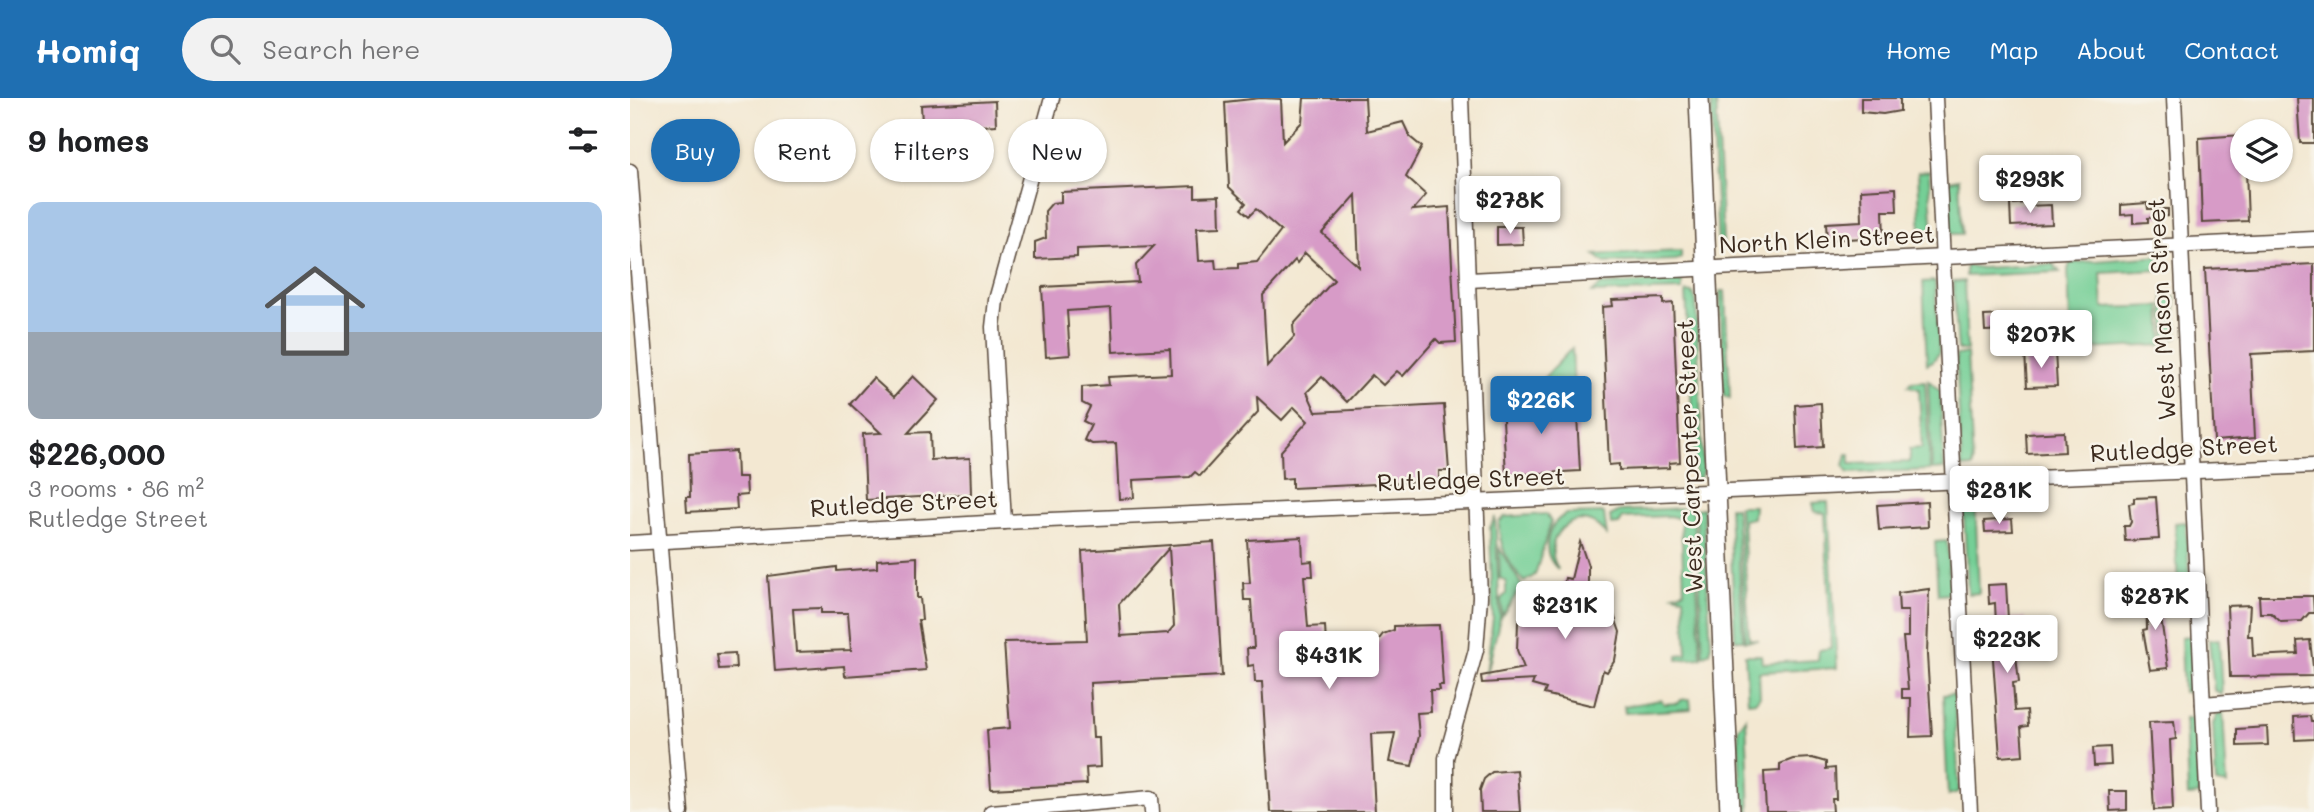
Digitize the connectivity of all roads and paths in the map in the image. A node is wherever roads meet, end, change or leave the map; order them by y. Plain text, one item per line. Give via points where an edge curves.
1 (1052, 98) edge
2 (1461, 98) edge
3 (1699, 98) edge
4 (1935, 98) edge
5 (2174, 98) edge
6 (630, 172) edge
7 (2314, 239) edge
8 (2182, 246) junction
9 (1942, 257) junction
10 (1707, 268) junction
11 (1469, 280) junction
12 (2314, 466) edge
13 (2193, 471) junction
14 (1953, 482) junction
15 (1715, 493) junction
16 (1477, 502) junction
17 (1004, 522) junction
18 (660, 540) junction
19 (630, 543) edge
20 (2314, 695) edge
21 (2203, 704) junction
22 (1152, 805) edge
23 (681, 812) edge
24 (991, 812) edge
25 (1446, 812) edge
26 (1730, 812) edge
27 (1970, 812) edge
28 (2208, 812) edge

1 - 17 street via 996,300 993,327
2 - 11 street
3 - 10 street, West Carpenter Street
4 - 9 street
5 - 8 street, West Mason Street
6 - 18 street
7 - 8 street, North Klein Street
8 - 9 street, North Klein Street
8 - 13 street, West Mason Street
9 - 10 street, North Klein Street
9 - 14 street
10 - 11 street, North Klein Street
10 - 15 street, West Carpenter Street
11 - 16 street
12 - 13 street, Rutledge Street
13 - 14 street, Rutledge Street
13 - 21 street, West Mason Street
14 - 15 street, Rutledge Street
14 - 27 street
15 - 16 street, Rutledge Street
15 - 26 street, West Carpenter Street
16 - 17 street, Rutledge Street
16 - 25 street via 1480,620 1446,758
17 - 18 street, Rutledge Street
18 - 19 street, Rutledge Street
18 - 23 street
20 - 21 street
21 - 28 street, West Mason Street
22 - 24 street

